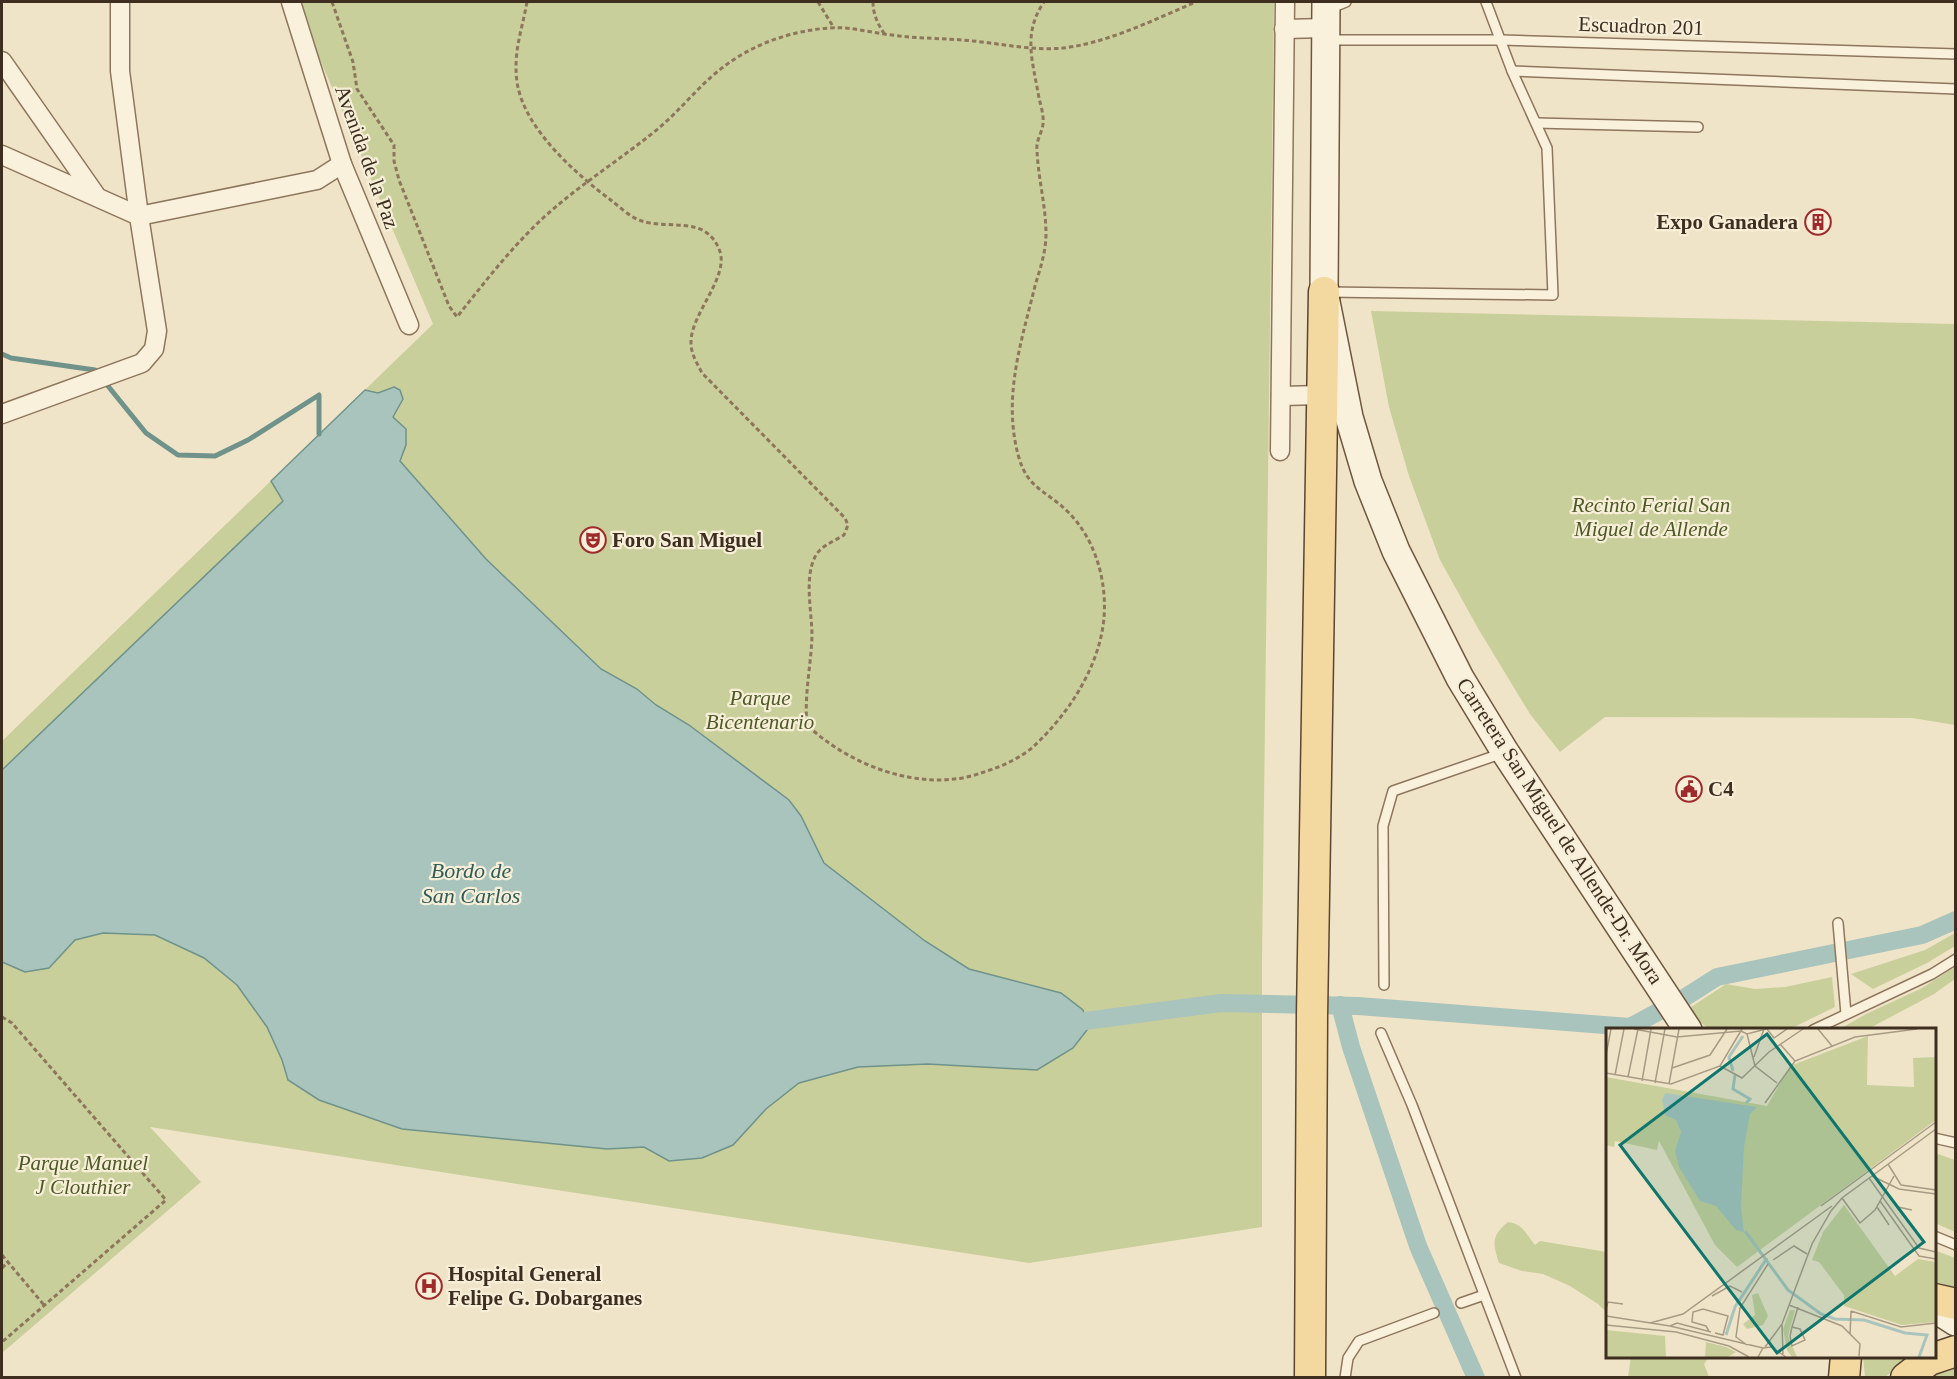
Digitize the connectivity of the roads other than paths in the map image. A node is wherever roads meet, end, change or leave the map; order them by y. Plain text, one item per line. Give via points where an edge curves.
1 (120, 2) edge
2 (291, 2) edge
3 (1285, 2) edge
4 (1486, 2) edge
5 (1330, 16) edge
6 (1284, 29) junction
7 (1501, 40) junction
8 (1956, 54) edge
9 (2, 61) edge
10 (1512, 71) junction
11 (1956, 89) edge
12 (1536, 123) junction
13 (1698, 127) dead end
14 (2, 155) edge
15 (342, 164) junction
16 (96, 196) junction
17 (139, 216) junction
18 (1324, 292) junction
19 (409, 325) dead end
20 (1322, 395) junction
21 (1281, 396) junction
22 (2, 414) edge
23 (1280, 451) dead end
24 (1505, 752) junction
25 (1838, 923) dead end
26 (1956, 959) edge
27 (1384, 985) dead end
28 (1678, 1014) edge
29 (1846, 1014) junction
30 (1815, 1028) edge
31 (1381, 1033) dead end
32 (1936, 1138) edge
33 (1956, 1143) edge
34 (1936, 1236) edge
35 (1956, 1245) edge
36 (1484, 1295) junction
37 (1936, 1299) edge
38 (1461, 1303) dead end
39 (1956, 1304) edge
40 (1936, 1309) edge
41 (1434, 1313) dead end
42 (1956, 1322) edge
43 (1956, 1351) edge
44 (1847, 1358) edge
45 (1848, 1358) edge
46 (1935, 1358) edge
47 (1936, 1358) edge
48 (1310, 1377) edge
49 (1345, 1377) edge
50 (1516, 1377) edge
51 (1844, 1377) edge
52 (1853, 1377) edge
53 (1906, 1377) edge

1 - 17 street via 120,71
2 - 15 street, Avenida de la Paz
3 - 6 street
4 - 7 lane
5 - 6 street
5 - 7 lane, Escuadron 201
5 - 18 main road, Carretera San Miguel de Allende-Dr. Mora
6 - 21 street
7 - 8 lane, Escuadron 201
7 - 10 lane
9 - 16 street
10 - 11 lane
10 - 12 lane
12 - 13 lane
12 - 18 lane via 1547,148 1553,295
14 - 16 street
15 - 17 street via 317,180
15 - 19 street, Avenida de la Paz
16 - 17 street
17 - 22 street via 157,331 154,349 142,363
18 - 20 main road
18 - 24 main road, Carretera San Miguel de Allende-Dr. Mora via 1349,417 1368,481 1425,610
20 - 21 street
20 - 48 main road
21 - 23 street
24 - 27 lane via 1394,791 1383,826
24 - 28 main road, Carretera San Miguel de Allende-Dr. Mora
25 - 29 lane
26 - 29 lane
29 - 30 lane
31 - 36 lane
32 - 33 lane
34 - 35 lane
36 - 38 lane
36 - 50 lane
37 - 39 main road
40 - 42 main road
41 - 49 lane via 1359,1341 1348,1358
43 - 47 main road
44 - 51 main road
45 - 52 main road
46 - 53 main road

